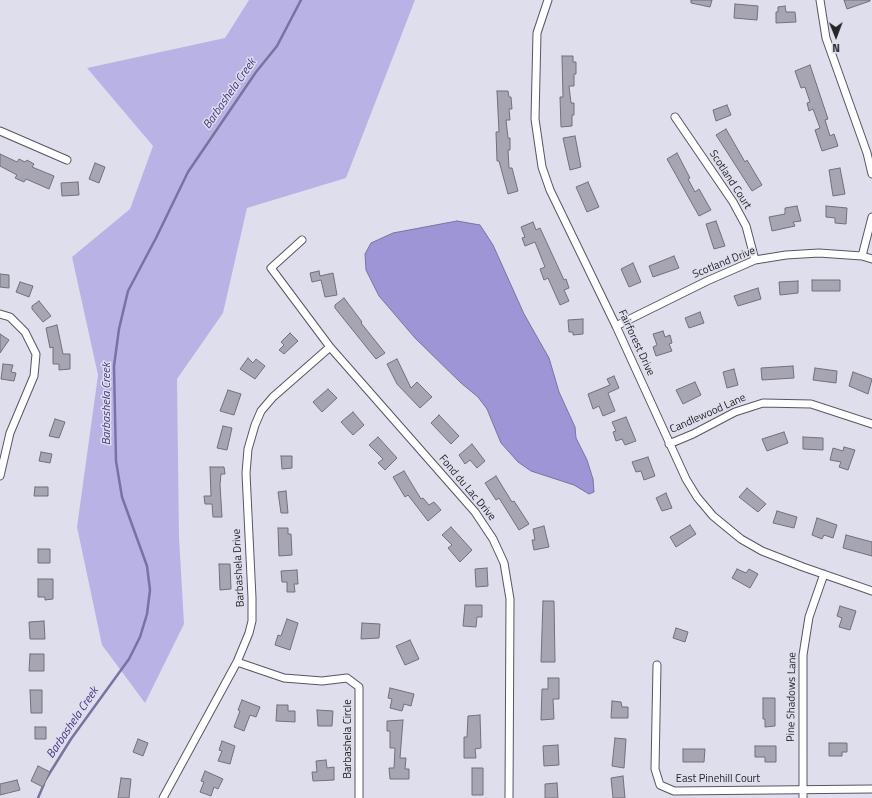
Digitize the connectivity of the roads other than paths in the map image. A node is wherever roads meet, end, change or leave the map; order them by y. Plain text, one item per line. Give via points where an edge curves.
1 (548, 0) edge
2 (820, 0) edge
3 (675, 117) dead end
4 (0, 131) edge
5 (67, 160) dead end
6 (872, 174) edge
7 (872, 217) edge
8 (302, 240) dead end
9 (862, 256) junction
10 (872, 259) edge
11 (755, 260) junction
12 (0, 314) edge
13 (616, 326) junction
14 (330, 347) junction
15 (872, 424) edge
16 (670, 444) junction
17 (0, 476) edge
18 (824, 574) junction
19 (872, 591) edge
20 (237, 662) junction
21 (657, 664) dead end
22 (803, 788) junction
23 (872, 789) edge
24 (163, 798) edge
25 (359, 798) edge
26 (510, 798) edge
27 (803, 798) edge

1 - 13 street, Fairforest Drive via 537,33 535,119 539,155 550,190
2 - 6 street via 826,38
3 - 11 street, Scotland Court via 746,226
4 - 5 street
7 - 9 street
8 - 14 street, Fond du Lac Drive via 271,268
9 - 10 street, Scotland Drive
9 - 11 street, Scotland Drive via 819,253
11 - 13 street, Scotland Drive
12 - 17 street via 10,317 25,332 36,354 34,376 10,433
13 - 16 street, Fairforest Drive
14 - 20 street, Barbashela Drive via 273,397 262,411 251,437 246,473 252,621
14 - 26 street, Fond du Lac Drive via 475,512 500,552 510,593
15 - 16 street, Candlewood Lane via 810,404 763,403 735,412
16 - 18 street, Fairforest Drive via 697,497 731,532 762,551
18 - 19 street, Fairforest Drive
18 - 22 street, Pine Shadows Lane via 810,617 803,655
20 - 24 street, Barbashela Drive
20 - 25 street, Barbashela Circle via 284,678 322,681 346,678 359,687
21 - 22 street, East Pinehill Court via 655,769 660,785 674,791
22 - 23 street, East Pinehill Court
22 - 27 street, Pine Shadows Lane

